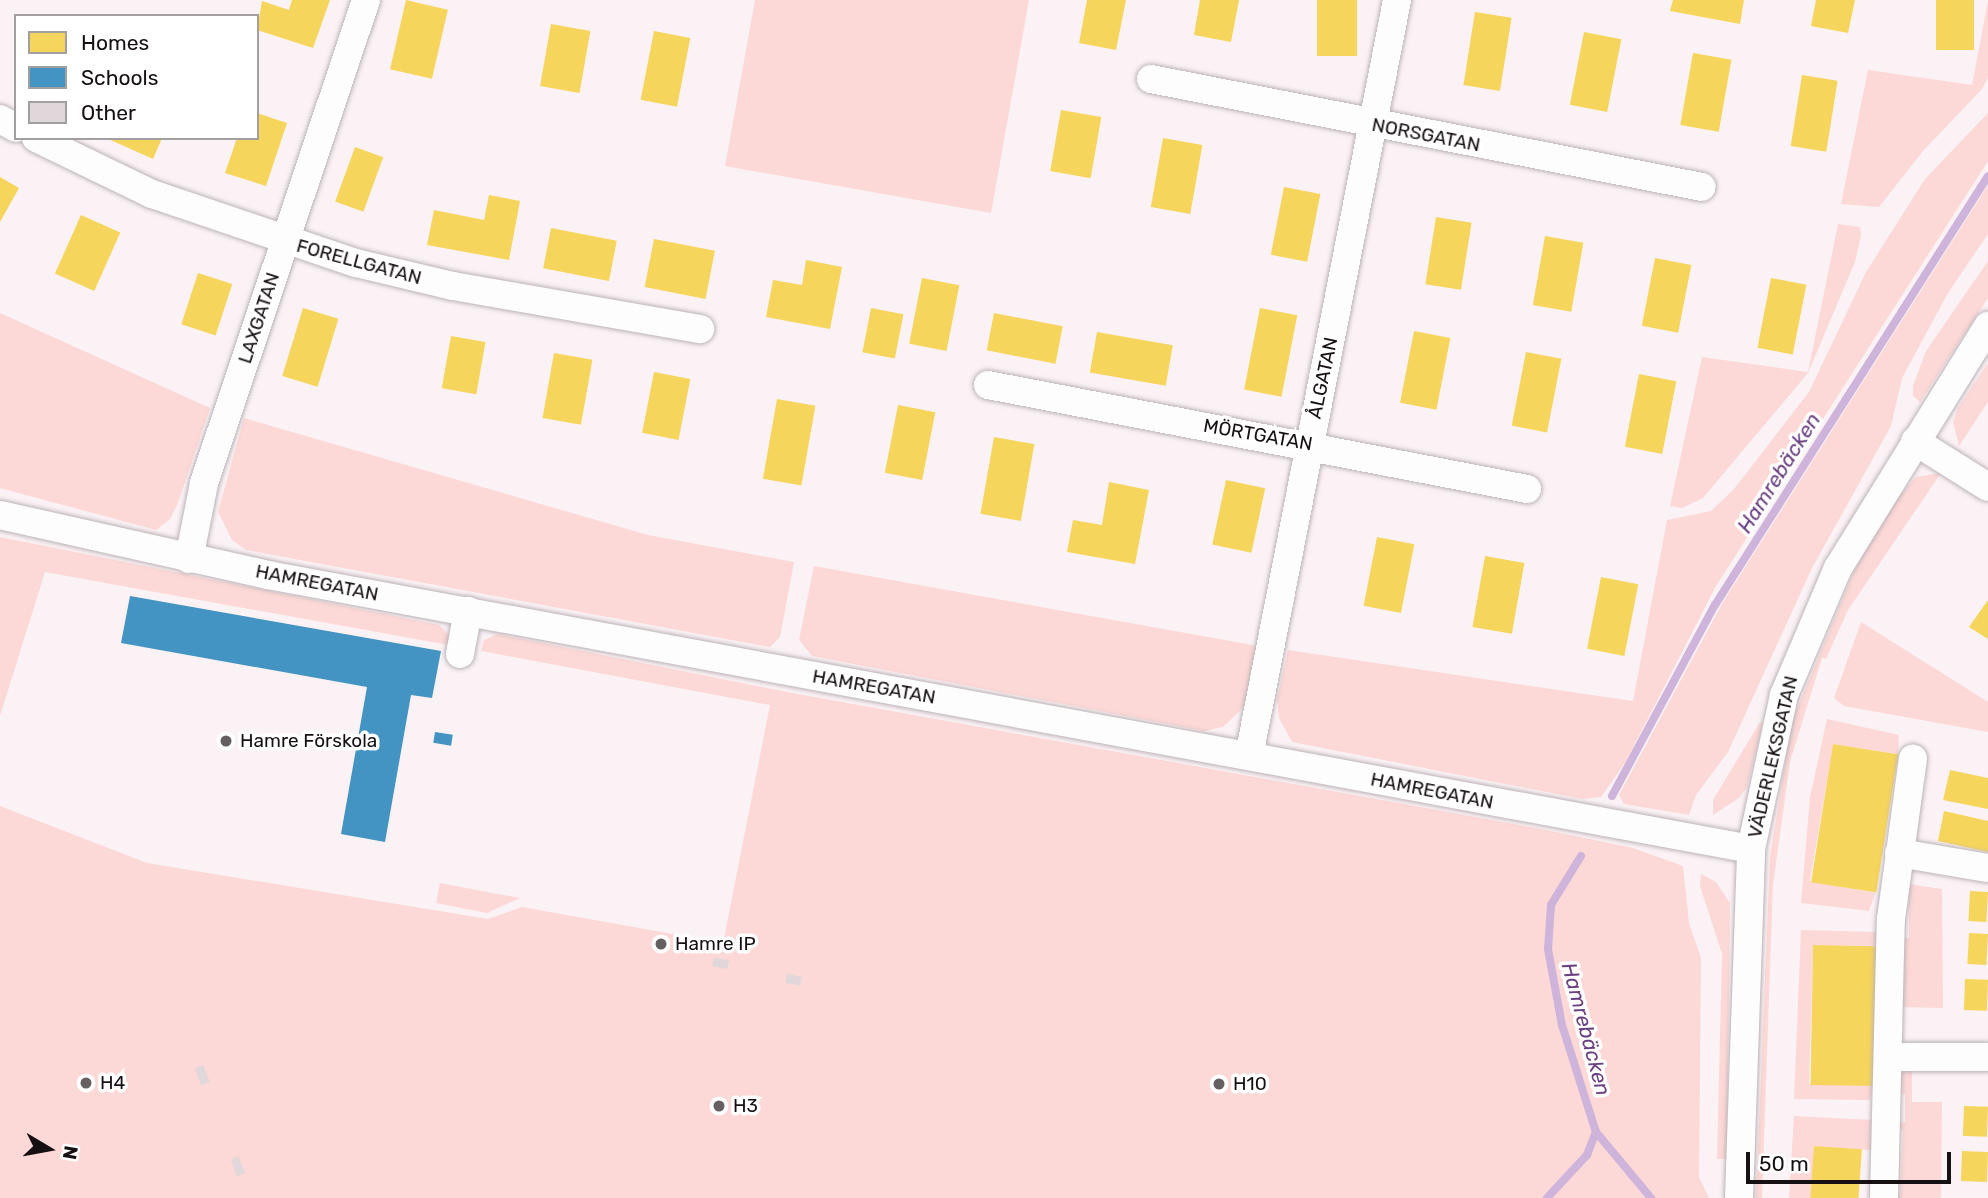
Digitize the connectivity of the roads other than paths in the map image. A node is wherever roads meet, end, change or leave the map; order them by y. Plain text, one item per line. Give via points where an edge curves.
1 (366, 0) edge
2 (1397, 0) edge
3 (1151, 79) dead end
4 (1374, 125) junction
5 (40, 140) edge
6 (1702, 187) dead end
7 (285, 242) junction
8 (1988, 326) edge
9 (700, 329) dead end
10 (988, 386) dead end
11 (1915, 441) junction
12 (1309, 444) junction
13 (1988, 487) edge
14 (1527, 489) dead end
15 (0, 515) edge
16 (189, 559) junction
17 (468, 611) junction
18 (460, 654) dead end
19 (1250, 756) junction
20 (1913, 759) dead end
21 (1751, 849) junction
22 (1899, 853) junction
23 (1988, 868) edge
24 (1889, 1057) junction
25 (1988, 1057) edge
26 (1740, 1198) edge
27 (1884, 1198) edge

1 - 7 street, LAXGATAN
2 - 4 street, ÅLGATAN
3 - 4 street, NORSGATAN
4 - 6 street, NORSGATAN
4 - 12 street, ÅLGATAN
5 - 7 street, FORELLGATAN via 152,194
7 - 9 street, FORELLGATAN via 453,286
7 - 16 street, LAXGATAN via 204,483
8 - 11 street, VÄDERLEKSGATAN
10 - 12 street, MÖRTGATAN
11 - 13 street
11 - 21 street, VÄDERLEKSGATAN via 1838,568 1805,636 1776,728
12 - 14 street, MÖRTGATAN
12 - 19 street, ÅLGATAN
15 - 16 street, HAMREGATAN
16 - 17 street, HAMREGATAN
17 - 18 street
17 - 19 street, HAMREGATAN
19 - 21 street, HAMREGATAN
20 - 22 street
21 - 26 street, VÄDERLEKSGATAN
22 - 23 street
22 - 24 street via 1891,919
24 - 25 street
24 - 27 street

